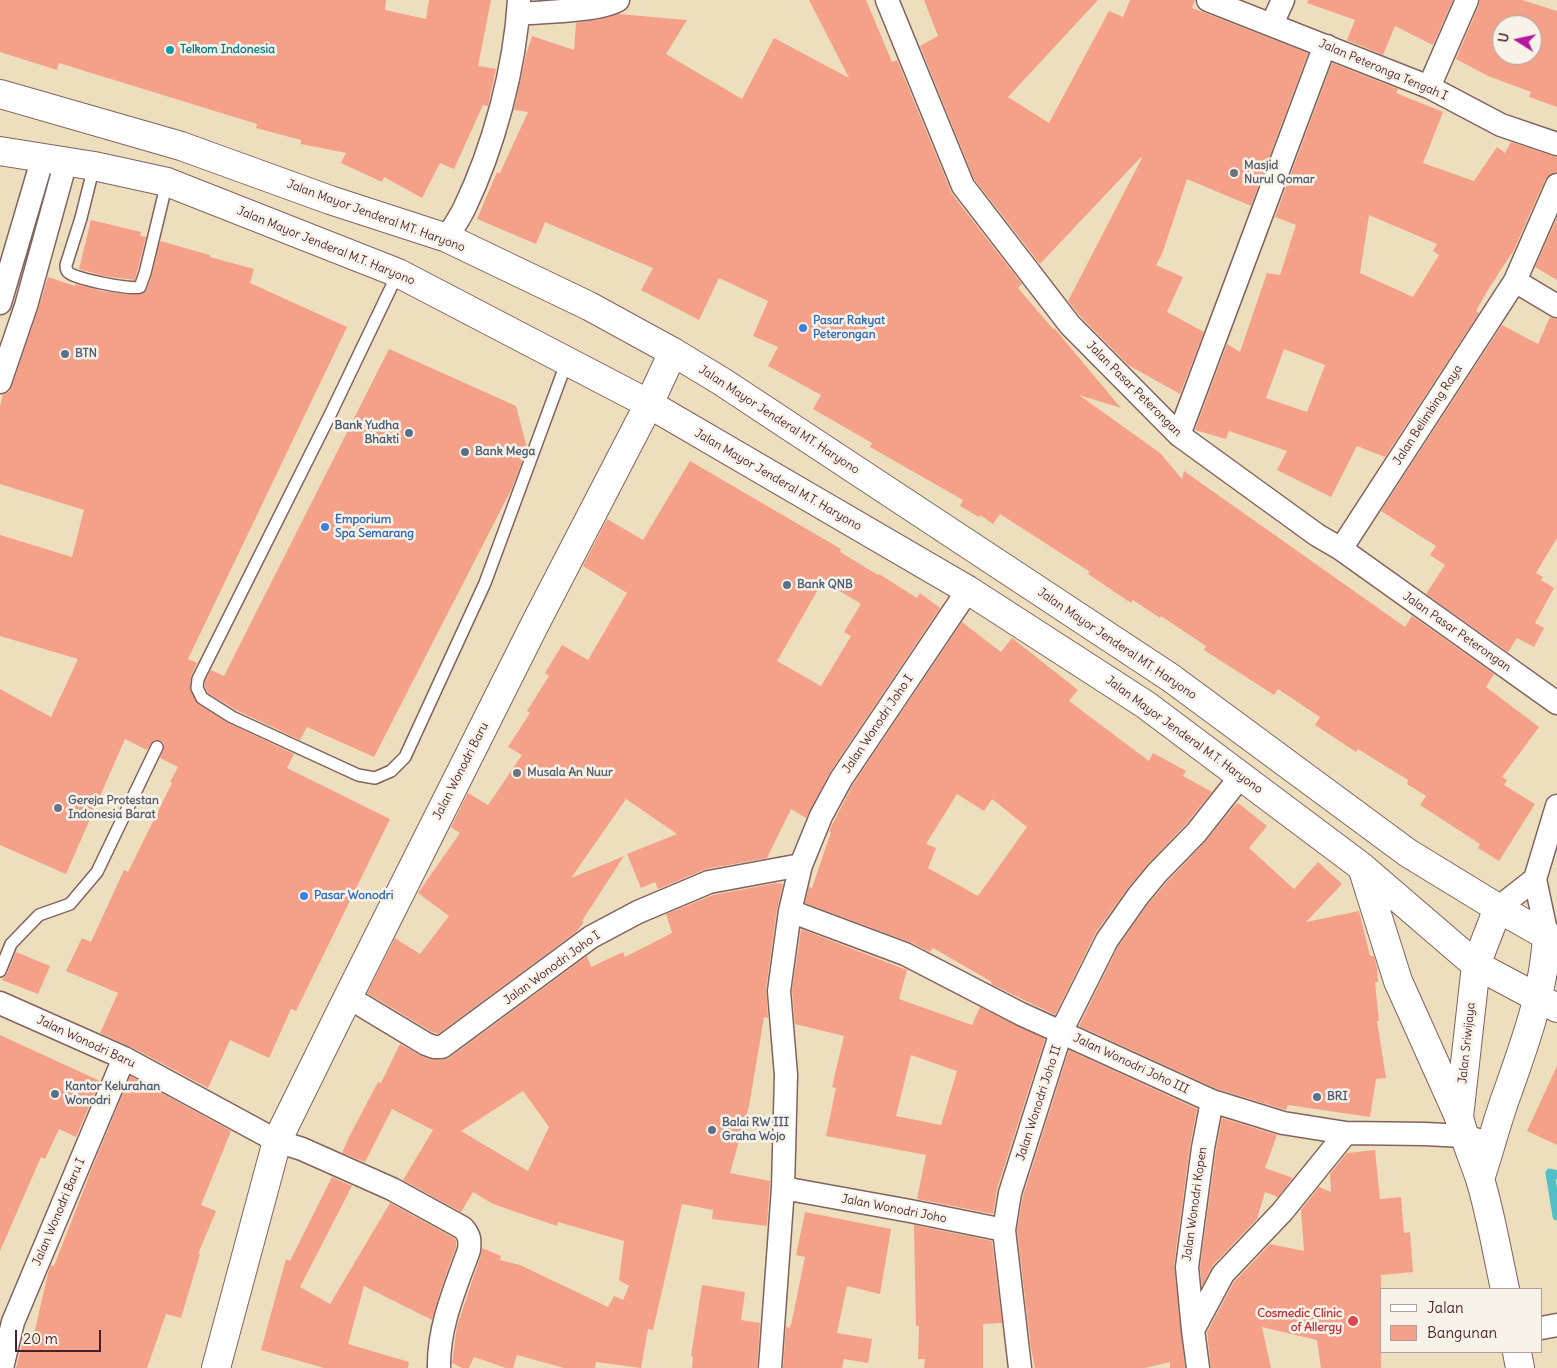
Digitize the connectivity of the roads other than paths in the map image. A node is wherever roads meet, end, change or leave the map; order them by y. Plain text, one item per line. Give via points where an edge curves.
1 (618, 0) edge
2 (887, 0) edge
3 (1208, 0) edge
4 (1283, 0) edge
5 (1467, 0) edge
6 (518, 7) edge
7 (1272, 24) junction
8 (1327, 46) junction
9 (1429, 87) junction
10 (0, 94) edge
11 (1557, 144) edge
12 (0, 151) edge
13 (55, 159) junction
14 (94, 166) junction
15 (167, 182) junction
16 (1557, 185) edge
17 (447, 238) junction
18 (398, 273) junction
19 (1515, 281) junction
20 (0, 303) edge
21 (1557, 306) edge
22 (673, 352) junction
23 (567, 361) junction
24 (0, 382) edge
25 (649, 404) junction
26 (1178, 435) junction
27 (1341, 549) junction
28 (968, 590) junction
29 (1557, 703) edge
30 (157, 747) dead end
31 (1241, 776) junction
32 (1557, 806) edge
33 (801, 865) junction
34 (1362, 867) junction
35 (1535, 879) junction
36 (1498, 908) junction
37 (790, 911) junction
38 (1552, 938) edge
39 (1476, 965) junction
40 (0, 971) edge
41 (348, 997) junction
42 (0, 1003) edge
43 (1548, 1003) edge
44 (1061, 1032) junction
45 (124, 1058) junction
46 (1212, 1101) junction
47 (1461, 1126) junction
48 (1346, 1133) junction
49 (278, 1141) junction
50 (1492, 1144) junction
51 (1480, 1179) junction
52 (783, 1188) junction
53 (1004, 1230) junction
54 (1504, 1288) edge
55 (1557, 1325) edge
56 (1542, 1328) edge
57 (1193, 1330) junction
58 (1517, 1353) edge
59 (2, 1368) edge
60 (216, 1368) edge
61 (439, 1368) edge
62 (770, 1368) edge
63 (1020, 1368) edge
64 (1198, 1368) edge
65 (1520, 1368) edge

1 - 6 street via 593,7
2 - 26 street, Jalan Pasar Peterongan via 963,186 1070,325
3 - 7 street, Jalan Peteronga Tengah I
4 - 7 street
5 - 9 street
6 - 17 street via 511,64 493,137 464,209
7 - 8 street, Jalan Peteronga Tengah I
8 - 9 street, Jalan Peteronga Tengah I
8 - 26 street
9 - 11 street, Jalan Peteronga Tengah I via 1501,125
10 - 17 main road, Jalan Mayor Jenderal MT. Haryono via 181,146
12 - 13 main road, Jalan Mayor Jenderal M.T. Haryono
13 - 14 main road, Jalan Mayor Jenderal M.T. Haryono
13 - 20 street
13 - 24 street via 26,306
14 - 15 main road, Jalan Mayor Jenderal M.T. Haryono
14 - 15 lane via 66,265 69,274 77,277 129,288 140,287
15 - 18 main road, Jalan Mayor Jenderal M.T. Haryono
16 - 19 street, Jalan Belimbing Raya
17 - 22 main road, Jalan Mayor Jenderal MT. Haryono via 589,306
18 - 23 main road, Jalan Mayor Jenderal M.T. Haryono
18 - 23 lane via 198,679 197,688 202,698 232,717 358,775 375,778 391,771 405,757 485,583
19 - 21 street
19 - 27 street, Jalan Belimbing Raya
22 - 25 main road
22 - 36 main road, Jalan Mayor Jenderal MT. Haryono via 1171,678 1408,854
23 - 25 main road, Jalan Mayor Jenderal M.T. Haryono
25 - 28 main road, Jalan Mayor Jenderal M.T. Haryono
25 - 41 main road, Jalan Wonodri Baru
26 - 27 street, Jalan Pasar Peterongan via 1316,535
27 - 29 street, Jalan Pasar Peterongan
28 - 31 main road, Jalan Mayor Jenderal M.T. Haryono via 1146,705
28 - 33 street, Jalan Wonodri Joho I via 840,779
30 - 40 lane via 97,872 70,904 39,915 28,926 11,944
31 - 34 main road, Jalan Mayor Jenderal M.T. Haryono
31 - 44 street, Jalan Wonodri Joho II via 1196,834 1132,904 1107,940
32 - 35 street
33 - 37 street, Jalan Wonodri Joho I
33 - 41 street, Jalan Wonodri Joho I via 709,882 630,916 591,936 442,1047 426,1044
34 - 39 main road, Jalan Mayor Jenderal M.T. Haryono
34 - 47 main road via 1398,981
35 - 36 street
35 - 38 street
36 - 38 main road, Jalan Mayor Jenderal MT. Haryono
36 - 39 main road, Jalan Sriwijaya
37 - 44 street, Jalan Wonodri Joho III via 906,954
37 - 52 street, Jalan Wonodri Joho I via 779,991 786,1075
38 - 43 main road via 1543,978
39 - 43 main road
39 - 47 main road, Jalan Sriwijaya
41 - 49 main road, Jalan Wonodri Baru
42 - 45 street, Jalan Wonodri Baru
43 - 50 main road via 1524,1049
44 - 46 street, Jalan Wonodri Joho III
44 - 53 street, Jalan Wonodri Joho II via 1010,1193
45 - 49 street, Jalan Wonodri Baru
45 - 59 street, Jalan Wonodri Baru I via 13,1322
46 - 48 street, Jalan Wonodri Joho III via 1283,1122
46 - 57 street, Jalan Wonodri Kopen via 1187,1267
47 - 48 street, Jalan Wonodri Joho III via 1425,1134
47 - 50 street, Jalan Wonodri Joho III
47 - 51 main road, Jalan Sriwijaya
48 - 57 street via 1282,1212 1223,1274
49 - 60 main road, Jalan Wonodri Baru
49 - 61 street via 392,1189 463,1228 468,1234 468,1250 442,1327
50 - 51 main road
51 - 54 main road, Jalan Sriwijaya
52 - 53 street, Jalan Wonodri Joho
52 - 62 street, Jalan Wonodri Joho I
53 - 63 street, Jalan Wonodri Joho II
55 - 56 street
57 - 64 street, Jalan Wonodri Kopen
58 - 65 main road

